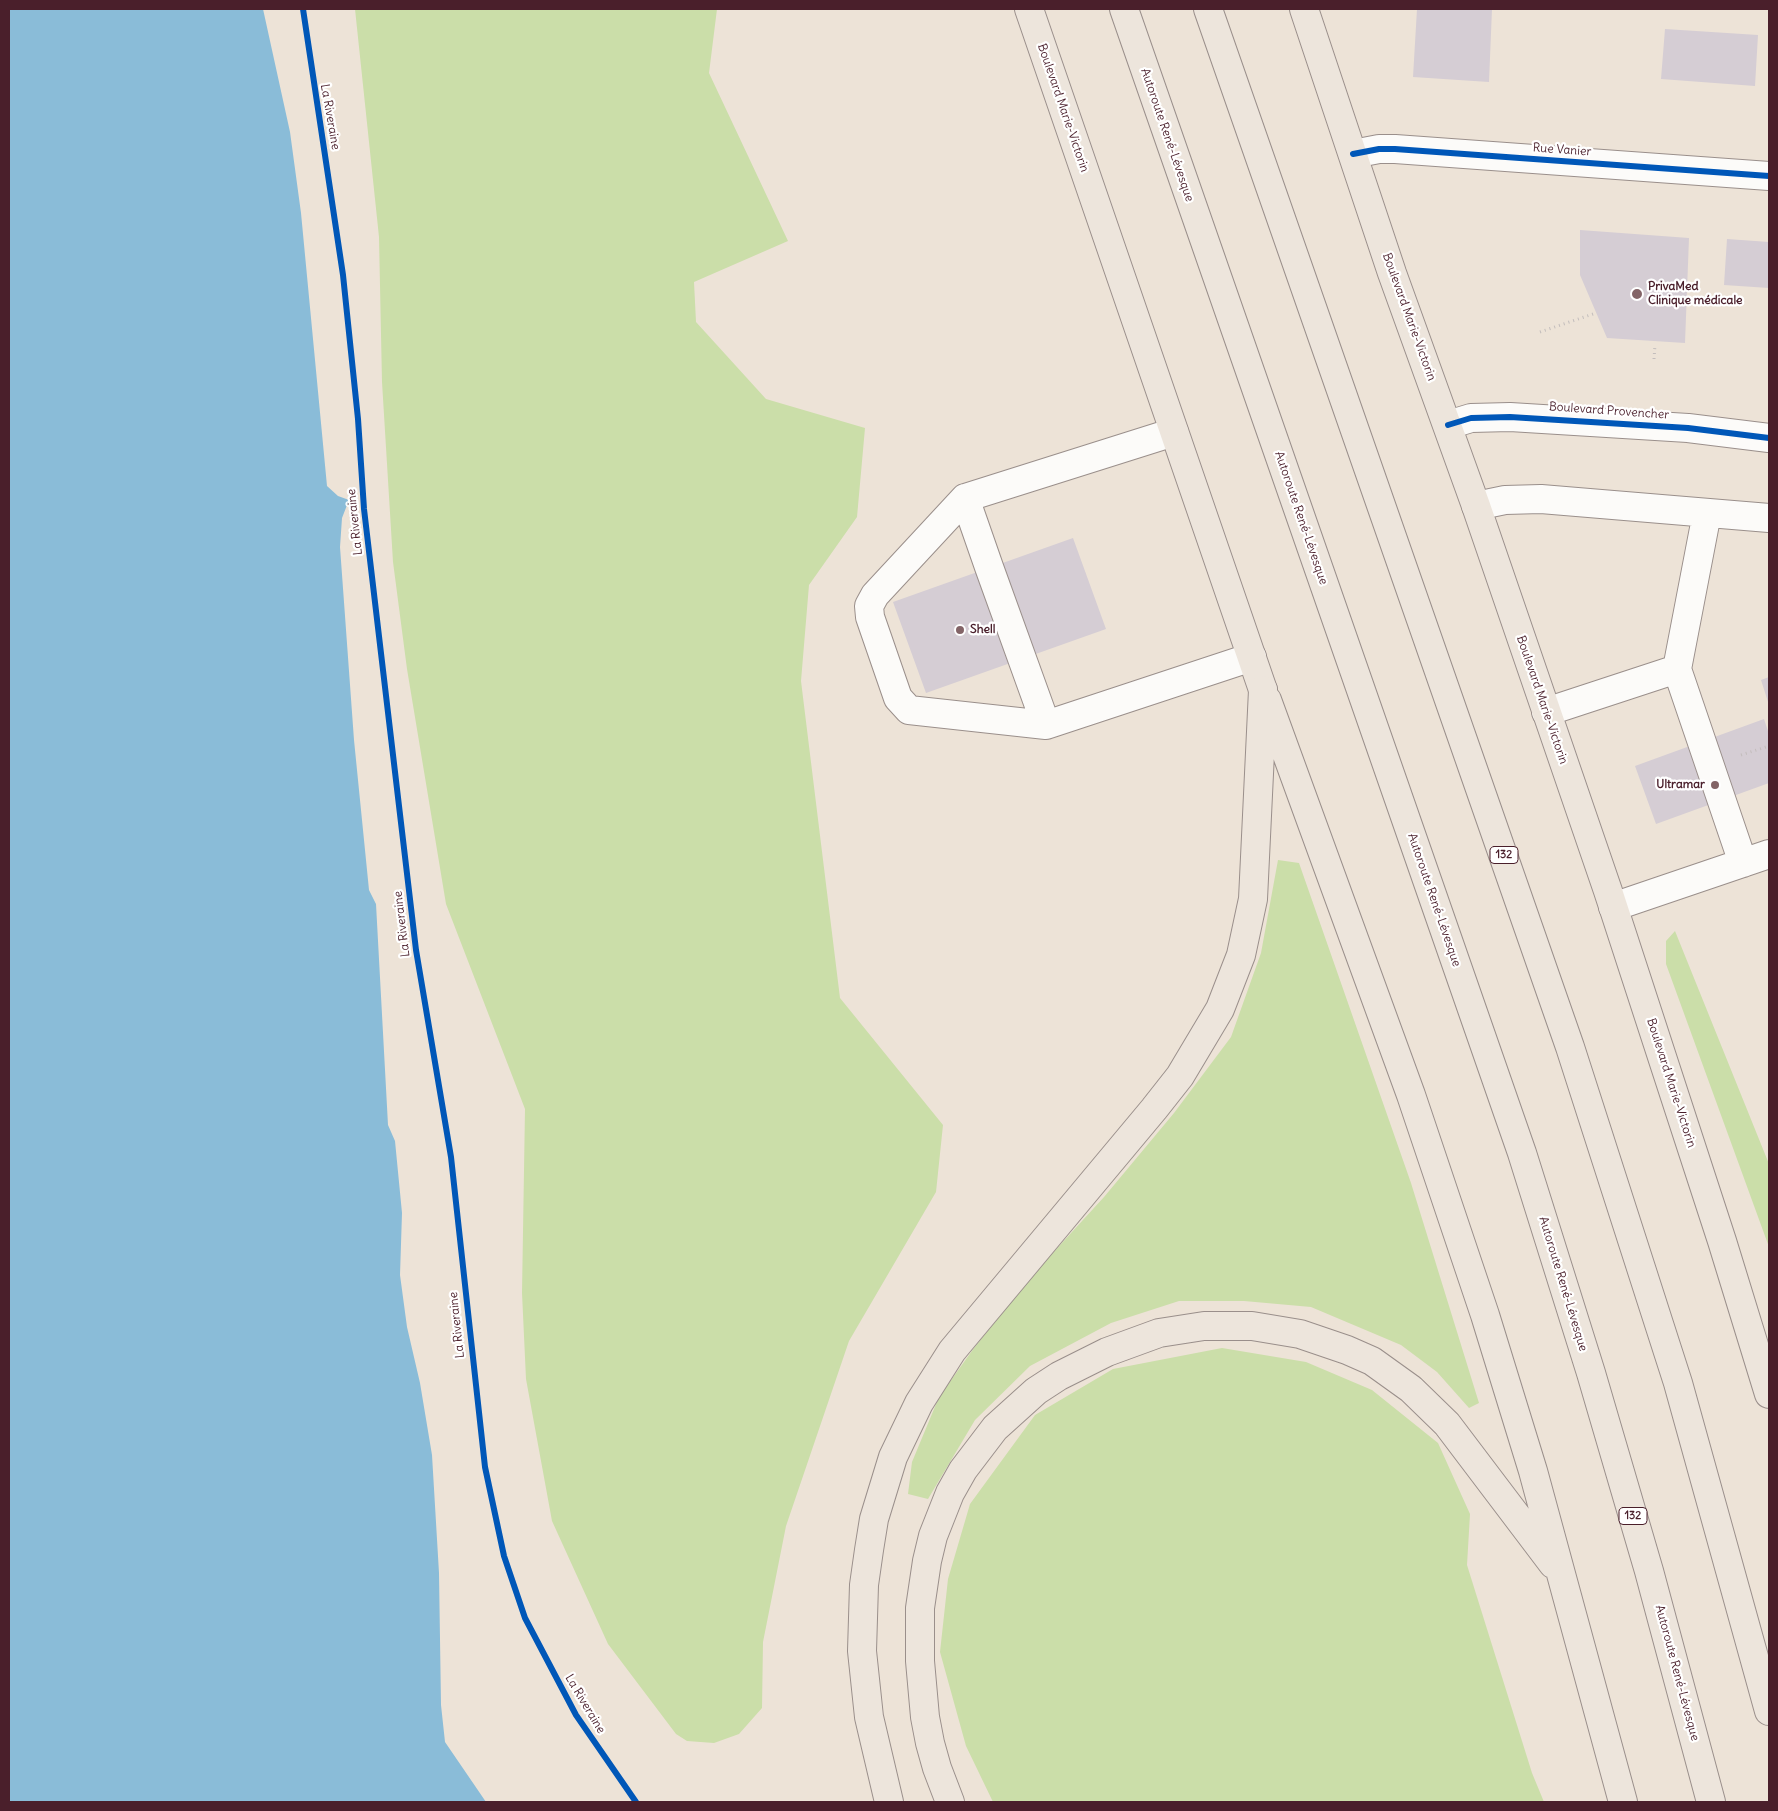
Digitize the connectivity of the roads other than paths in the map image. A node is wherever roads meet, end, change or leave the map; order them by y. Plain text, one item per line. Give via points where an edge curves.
1 (1029, 9) edge
2 (1124, 9) edge
3 (1208, 9) edge
4 (1304, 9) edge
5 (1353, 154) junction
6 (1769, 176) edge
7 (1448, 425) junction
8 (1174, 432) junction
9 (1769, 438) edge
10 (965, 498) junction
11 (1476, 506) junction
12 (1707, 513) junction
13 (1769, 518) edge
14 (1252, 657) junction
15 (1677, 669) junction
16 (1263, 690) junction
17 (1546, 712) junction
18 (1046, 725) junction
19 (1769, 854) edge
20 (1743, 863) junction
21 (1613, 907) junction
22 (1769, 1394) edge
23 (1562, 1575) junction
24 (1769, 1711) edge
25 (889, 1802) edge
26 (950, 1802) edge
27 (1623, 1802) edge
28 (1711, 1802) edge

1 - 8 main road, Boulevard Marie-Victorin
2 - 28 main road, Autoroute René-Lévesque / 132 via 1522,1154 1650,1571
3 - 24 main road, 132 via 1570,1047 1678,1383
4 - 5 main road, Boulevard Marie-Victorin
5 - 6 street, Rue Vanier via 1395,149
5 - 7 main road, Boulevard Marie-Victorin via 1392,273
7 - 9 street, Boulevard Provencher via 1471,418 1506,416 1688,428
7 - 11 main road, Boulevard Marie-Victorin
8 - 10 street
8 - 14 main road, Boulevard Marie-Victorin
10 - 18 street
10 - 18 street via 875,595 870,606 870,617 898,698 909,710
11 - 12 street via 1505,500 1541,499
11 - 17 main road, Boulevard Marie-Victorin
12 - 13 street
12 - 15 street
14 - 16 main road, Boulevard Marie-Victorin
14 - 18 street
15 - 17 street
15 - 20 street
16 - 23 main road, Boulevard Marie-Victorin via 1414,1104 1488,1324
16 - 25 main road via 1253,899 1241,955 1220,1009 1180,1076 952,1351 919,1403 892,1457 868,1550 862,1650 869,1717
17 - 21 main road, Boulevard Marie-Victorin
19 - 20 street
20 - 21 street
21 - 22 main road, Boulevard Marie-Victorin
23 - 26 main road via 1447,1424 1411,1389 1372,1361 1300,1334 1252,1326 1204,1326 1159,1333 1133,1342 1059,1376 1014,1410 995,1428 963,1470 941,1514 926,1561 919,1634 925,1717 937,1768
23 - 27 main road, Boulevard Marie-Victorin

